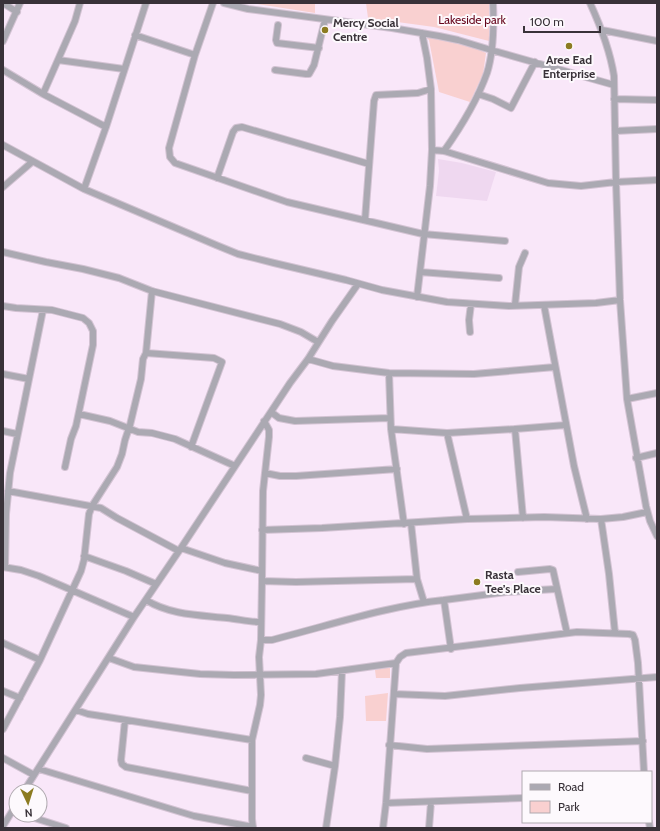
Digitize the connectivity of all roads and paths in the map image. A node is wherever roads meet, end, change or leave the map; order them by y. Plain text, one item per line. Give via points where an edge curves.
1 (3, 3) edge
2 (20, 3) edge
3 (80, 3) edge
4 (146, 3) edge
5 (214, 3) edge
6 (224, 3) edge
7 (493, 3) edge
8 (590, 3) edge
9 (17, 12) junction
10 (325, 20) junction
11 (278, 25) dead end
12 (602, 30) junction
13 (422, 33) junction
14 (135, 35) junction
15 (3, 41) edge
16 (657, 41) edge
17 (319, 48) junction
18 (491, 50) junction
19 (195, 55) junction
20 (58, 60) junction
21 (535, 62) junction
22 (124, 69) junction
23 (3, 70) edge
24 (274, 70) dead end
25 (614, 85) junction
26 (431, 89) junction
27 (43, 94) junction
28 (478, 94) junction
29 (614, 99) junction
30 (657, 100) edge
31 (106, 127) junction
32 (657, 129) edge
33 (615, 131) junction
34 (3, 145) edge
35 (432, 150) junction
36 (444, 151) junction
37 (32, 162) junction
38 (369, 164) junction
39 (217, 178) junction
40 (657, 180) edge
41 (616, 182) junction
42 (3, 187) edge
43 (84, 189) junction
44 (364, 220) junction
45 (423, 234) junction
46 (505, 241) dead end
47 (3, 252) edge
48 (525, 253) dead end
49 (420, 272) junction
50 (499, 278) dead end
51 (358, 284) junction
52 (152, 292) junction
53 (417, 297) junction
54 (620, 300) junction
55 (470, 304) junction
56 (544, 305) junction
57 (3, 306) edge
58 (515, 306) junction
59 (43, 310) junction
60 (470, 332) dead end
61 (318, 342) junction
62 (146, 353) junction
63 (308, 359) junction
64 (555, 366) junction
65 (389, 372) junction
66 (3, 374) edge
67 (29, 379) junction
68 (657, 393) edge
69 (627, 399) junction
70 (271, 412) junction
71 (78, 414) junction
72 (390, 418) junction
73 (264, 421) junction
74 (566, 425) junction
75 (129, 429) junction
76 (391, 429) junction
77 (515, 429) junction
78 (3, 431) edge
79 (447, 433) junction
80 (17, 434) junction
81 (191, 447) junction
82 (657, 453) edge
83 (636, 458) junction
84 (235, 466) junction
85 (65, 467) dead end
86 (397, 469) junction
87 (6, 473) edge
88 (265, 473) junction
89 (8, 491) junction
90 (92, 506) junction
91 (647, 512) junction
92 (4, 513) edge
93 (523, 518) junction
94 (587, 518) junction
95 (467, 519) junction
96 (600, 519) junction
97 (411, 523) junction
98 (404, 524) junction
99 (262, 530) junction
100 (657, 536) edge
101 (180, 550) junction
102 (84, 556) junction
103 (4, 567) edge
104 (262, 571) junction
105 (518, 572) dead end
106 (417, 579) junction
107 (262, 581) junction
108 (156, 584) junction
109 (556, 589) junction
110 (72, 591) junction
111 (146, 600) junction
112 (444, 600) junction
113 (424, 602) junction
114 (134, 617) junction
115 (260, 622) junction
116 (567, 633) junction
117 (615, 633) junction
118 (261, 640) junction
119 (3, 643) edge
120 (451, 649) junction
121 (109, 658) junction
122 (40, 660) junction
123 (396, 663) junction
124 (342, 670) junction
125 (260, 674) junction
126 (657, 677) edge
127 (639, 679) junction
128 (3, 691) edge
129 (394, 694) junction
130 (20, 698) junction
131 (76, 710) junction
132 (125, 720) junction
133 (3, 729) edge
134 (252, 740) junction
135 (643, 741) junction
136 (389, 745) junction
137 (3, 758) edge
138 (306, 758) dead end
139 (335, 766) junction
140 (39, 769) junction
141 (644, 771) edge
142 (34, 775) junction
143 (29, 783) edge
144 (252, 791) junction
145 (522, 798) edge
146 (431, 802) junction
147 (386, 803) junction
148 (48, 822) edge
149 (253, 827) edge
150 (66, 828) edge
151 (326, 828) edge
152 (383, 828) edge
153 (429, 828) edge

1 - 9 street
2 - 9 street
3 - 20 street
4 - 14 street
5 - 19 street
6 - 10 street
7 - 18 street
8 - 12 street
9 - 15 street
10 - 13 street
10 - 17 street
11 - 17 street via 277,43
12 - 16 street
12 - 25 street via 612,60
13 - 18 street
13 - 26 street
14 - 19 street
14 - 22 street
17 - 24 street via 309,74
18 - 21 street
18 - 28 street via 487,72
19 - 39 street via 169,148 170,157 175,163
20 - 22 street
20 - 27 street
21 - 25 street
21 - 28 street via 511,108
22 - 31 street
23 - 27 street
25 - 29 street
26 - 35 street
26 - 38 street via 418,93 376,95
27 - 31 street
28 - 36 street via 462,126
29 - 30 street
29 - 33 street
31 - 43 street
32 - 33 street
33 - 41 street
34 - 37 street
35 - 36 street
35 - 45 street
36 - 41 street via 554,184 581,186
37 - 42 street
37 - 43 street
38 - 39 street via 242,127 236,128 233,132
38 - 44 street
39 - 44 street via 287,202
40 - 41 street
41 - 54 street
43 - 51 street via 238,254
44 - 45 street
45 - 46 street
45 - 49 street
47 - 52 street via 119,278
48 - 58 street via 519,267
49 - 50 street
49 - 53 street
51 - 53 street
51 - 61 street
52 - 61 street via 280,324
52 - 62 street
53 - 55 street
54 - 56 street
54 - 69 street
55 - 58 street
55 - 60 street
56 - 58 street
56 - 64 street
57 - 59 street
59 - 67 street
59 - 71 street via 83,318 93,331 93,345
61 - 63 street
62 - 75 street
62 - 81 street via 214,358 222,362
63 - 65 street via 333,366
63 - 70 street
64 - 65 street via 474,374
64 - 74 street
65 - 72 street
66 - 67 street
67 - 80 street
68 - 69 street
69 - 83 street
70 - 72 street via 279,418 295,421
70 - 73 street
71 - 75 street via 110,421
71 - 85 street
72 - 76 street
73 - 84 street
73 - 88 street via 269,433
74 - 77 street
74 - 94 street
75 - 81 street via 175,439
75 - 90 street via 117,467
76 - 79 street
76 - 86 street
77 - 79 street
77 - 93 street
78 - 80 street
79 - 95 street
80 - 87 street
81 - 84 street
82 - 83 street
83 - 91 street
84 - 101 street
86 - 88 street via 296,476
86 - 98 street
87 - 89 street
88 - 99 street
89 - 90 street
89 - 92 street
90 - 101 street via 101,508
90 - 102 street
91 - 96 street
91 - 100 street
92 - 103 street
93 - 94 street
93 - 95 street
94 - 96 street
95 - 97 street
96 - 117 street
97 - 98 street
97 - 106 street
98 - 99 street
99 - 104 street
101 - 104 street
101 - 108 street
102 - 108 street
102 - 110 street via 81,571
103 - 110 street via 39,576
104 - 107 street
105 - 109 street via 553,570
106 - 107 street
106 - 113 street
107 - 115 street
108 - 111 street
109 - 112 street
109 - 116 street
110 - 114 street
110 - 122 street
111 - 114 street
111 - 115 street via 157,607 189,615
112 - 113 street
112 - 120 street
113 - 118 street via 375,611 272,640
114 - 121 street
115 - 118 street
116 - 117 street
116 - 120 street
117 - 127 street via 633,636
118 - 125 street
119 - 122 street
120 - 123 street via 406,653 400,656
121 - 125 street via 134,667 200,674
121 - 131 street
122 - 130 street
123 - 124 street
123 - 129 street
124 - 125 street via 316,674
124 - 139 street
125 - 134 street via 260,705
126 - 127 street
127 - 129 street via 445,696
127 - 135 street
128 - 130 street
129 - 136 street
130 - 133 street
131 - 132 street
131 - 140 street
132 - 134 street
132 - 144 street via 121,760 126,767
134 - 144 street
135 - 136 street via 427,749
135 - 141 street
136 - 147 street
137 - 142 street
138 - 139 street
139 - 151 street
140 - 142 street
140 - 149 street via 194,816
142 - 143 street
144 - 149 street
145 - 146 street
146 - 147 street
146 - 153 street
147 - 152 street
148 - 150 street

